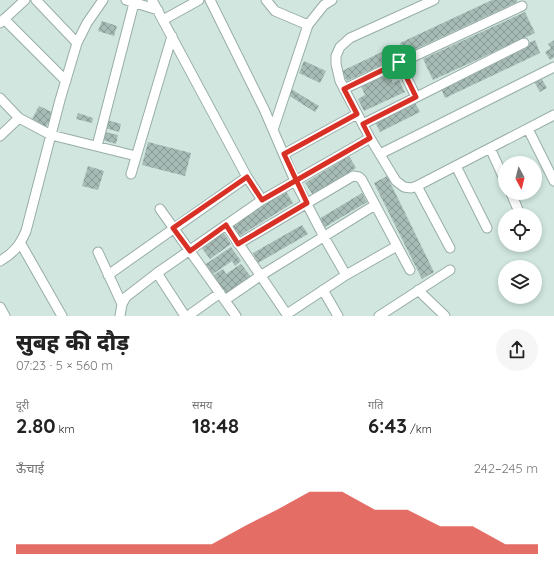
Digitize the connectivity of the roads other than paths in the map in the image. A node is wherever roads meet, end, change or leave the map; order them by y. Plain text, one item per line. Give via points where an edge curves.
1 (25, 0) edge
2 (36, 0) edge
3 (103, 0) edge
4 (152, 0) edge
5 (199, 0) edge
6 (210, 0) edge
7 (266, 0) edge
8 (332, 0) edge
9 (434, 0) edge
10 (130, 1) edge
11 (522, 6) dead end
12 (158, 10) junction
13 (163, 20) junction
14 (2, 21) edge
15 (308, 25) junction
16 (172, 36) junction
17 (77, 43) junction
18 (524, 43) dead end
19 (399, 62) junction
20 (554, 66) edge
21 (66, 81) junction
22 (344, 89) junction
23 (416, 97) junction
24 (0, 98) edge
25 (357, 114) junction
26 (554, 115) edge
27 (19, 118) junction
28 (363, 124) junction
29 (528, 129) junction
30 (273, 130) junction
31 (51, 135) junction
32 (0, 136) edge
33 (370, 138) junction
34 (97, 146) junction
35 (490, 148) junction
36 (284, 154) junction
37 (380, 154) junction
38 (136, 156) junction
39 (456, 166) junction
40 (498, 166) edge
41 (131, 174) dead end
42 (247, 177) junction
43 (554, 180) edge
44 (296, 181) junction
45 (417, 186) junction
46 (262, 200) junction
47 (307, 203) junction
48 (375, 205) junction
49 (160, 209) dead end
50 (226, 225) junction
51 (173, 228) junction
52 (487, 228) dead end
53 (324, 237) junction
54 (21, 244) junction
55 (238, 244) junction
56 (397, 246) junction
57 (450, 248) dead end
58 (190, 251) junction
59 (98, 252) dead end
60 (2, 256) edge
61 (410, 270) dead end
62 (450, 270) dead end
63 (157, 273) junction
64 (108, 275) junction
65 (346, 275) junction
66 (260, 276) junction
67 (323, 290) junction
68 (418, 290) junction
69 (222, 296) junction
70 (122, 304) junction
71 (0, 307) edge
72 (182, 315) edge
73 (287, 315) edge
74 (5, 316) edge
75 (62, 316) edge
76 (120, 316) edge
77 (236, 316) edge
78 (338, 316) edge
79 (379, 316) edge
80 (445, 316) edge

1 - 14 street
2 - 17 street
3 - 17 street
4 - 12 street
5 - 13 street
6 - 30 street
7 - 15 street via 275,11
8 - 15 street via 324,5
9 - 22 street via 350,38 340,46 336,64 338,77
10 - 12 street
10 - 34 street
11 - 19 street
12 - 13 street
13 - 16 street
14 - 21 street
15 - 30 street
16 - 38 street
16 - 42 street
17 - 21 street
18 - 23 street
19 - 22 street
19 - 23 street
20 - 37 street
21 - 31 street
22 - 25 street
23 - 28 street
24 - 27 street
25 - 28 street
25 - 36 street
26 - 29 street
27 - 31 street
27 - 32 street
28 - 33 street
29 - 35 street
29 - 43 street
30 - 36 street
31 - 34 street
31 - 54 street
33 - 37 street
33 - 44 street
34 - 38 street
35 - 39 street
35 - 40 street
36 - 44 street
37 - 45 street via 396,181 404,187
38 - 41 street
39 - 45 street
39 - 52 street
42 - 46 street
42 - 51 street
44 - 46 street
44 - 47 street
45 - 57 street
46 - 50 street
47 - 48 street via 353,176 362,180
47 - 53 street
47 - 55 street
48 - 53 street
48 - 56 street
49 - 51 street
50 - 55 street
50 - 58 street
51 - 58 street
51 - 64 street
53 - 65 street
53 - 66 street
54 - 60 street
54 - 75 street
55 - 66 street
56 - 61 street
56 - 65 street
58 - 63 street
58 - 69 street
59 - 64 street
62 - 68 street
63 - 70 street via 130,293
63 - 72 street
64 - 70 street
65 - 67 street
66 - 69 street
66 - 73 street
67 - 73 street
67 - 78 street
68 - 79 street
68 - 80 street
69 - 72 street
69 - 77 street
70 - 76 street
71 - 74 street

